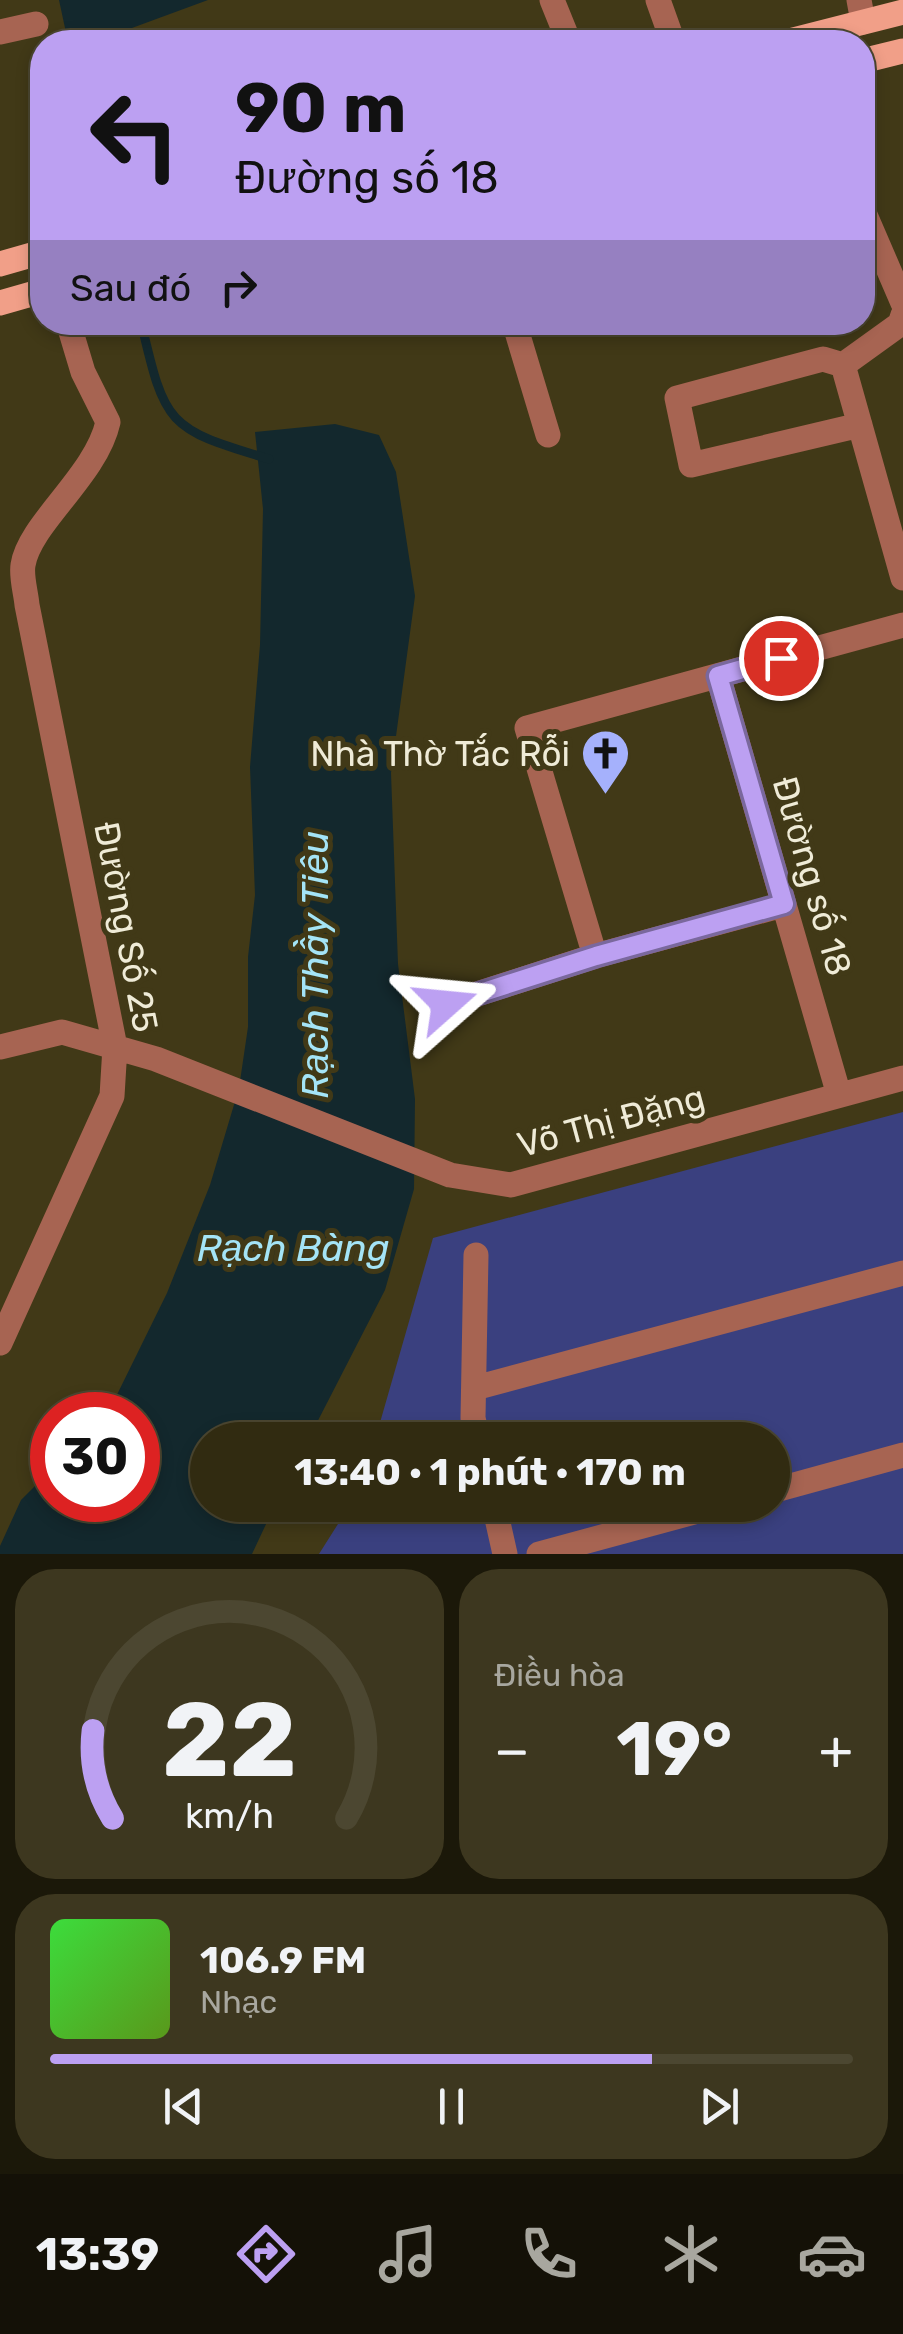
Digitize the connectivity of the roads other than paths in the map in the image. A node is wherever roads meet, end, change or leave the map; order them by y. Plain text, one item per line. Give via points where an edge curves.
1 (552, 0) edge
2 (658, 0) edge
3 (861, 11) edge
4 (903, 12) edge
5 (36, 24) dead end
6 (564, 30) edge
7 (669, 30) edge
8 (814, 30) edge
9 (0, 32) edge
10 (903, 51) edge
11 (875, 58) edge
12 (875, 238) edge
13 (30, 255) edge
14 (0, 264) edge
15 (30, 294) edge
16 (0, 303) edge
17 (903, 303) edge
18 (903, 315) edge
19 (72, 335) edge
20 (518, 335) edge
21 (843, 365) junction
22 (860, 425) junction
23 (548, 434) dead end
24 (903, 578) edge
25 (903, 625) edge
26 (718, 676) junction
27 (784, 904) junction
28 (596, 956) junction
29 (446, 1004) dead end
30 (0, 1047) edge
31 (115, 1047) junction
32 (903, 1078) edge
33 (839, 1095) junction
34 (476, 1256) dead end
35 (903, 1273) edge
36 (0, 1343) edge
37 (475, 1388) junction
38 (474, 1422) edge
39 (903, 1455) edge
40 (790, 1486) edge
41 (498, 1522) edge
42 (657, 1522) edge
43 (506, 1554) edge
44 (539, 1554) edge

1 - 6 street
2 - 7 street
3 - 4 main road
3 - 8 main road
5 - 9 street
10 - 11 main road
12 - 17 street
13 - 14 main road
15 - 16 main road
18 - 21 street
19 - 31 street, Đường Số 25 via 108,422 94,462 23,564
20 - 23 street
21 - 22 street
21 - 22 street via 822,358 677,398 691,466
22 - 24 street
25 - 26 street
26 - 27 street, Đường số 18
26 - 28 street via 528,728
27 - 28 street
27 - 33 street, Đường số 18
28 - 29 street
30 - 31 street, Võ Thị Đặng via 62,1032
31 - 33 street, Võ Thị Đặng via 450,1174 511,1184
31 - 36 street, Đường Số 25 via 112,1096
32 - 33 street, Võ Thị Đặng
34 - 37 street
35 - 37 street
37 - 38 street
39 - 40 street
41 - 43 street
42 - 44 street

